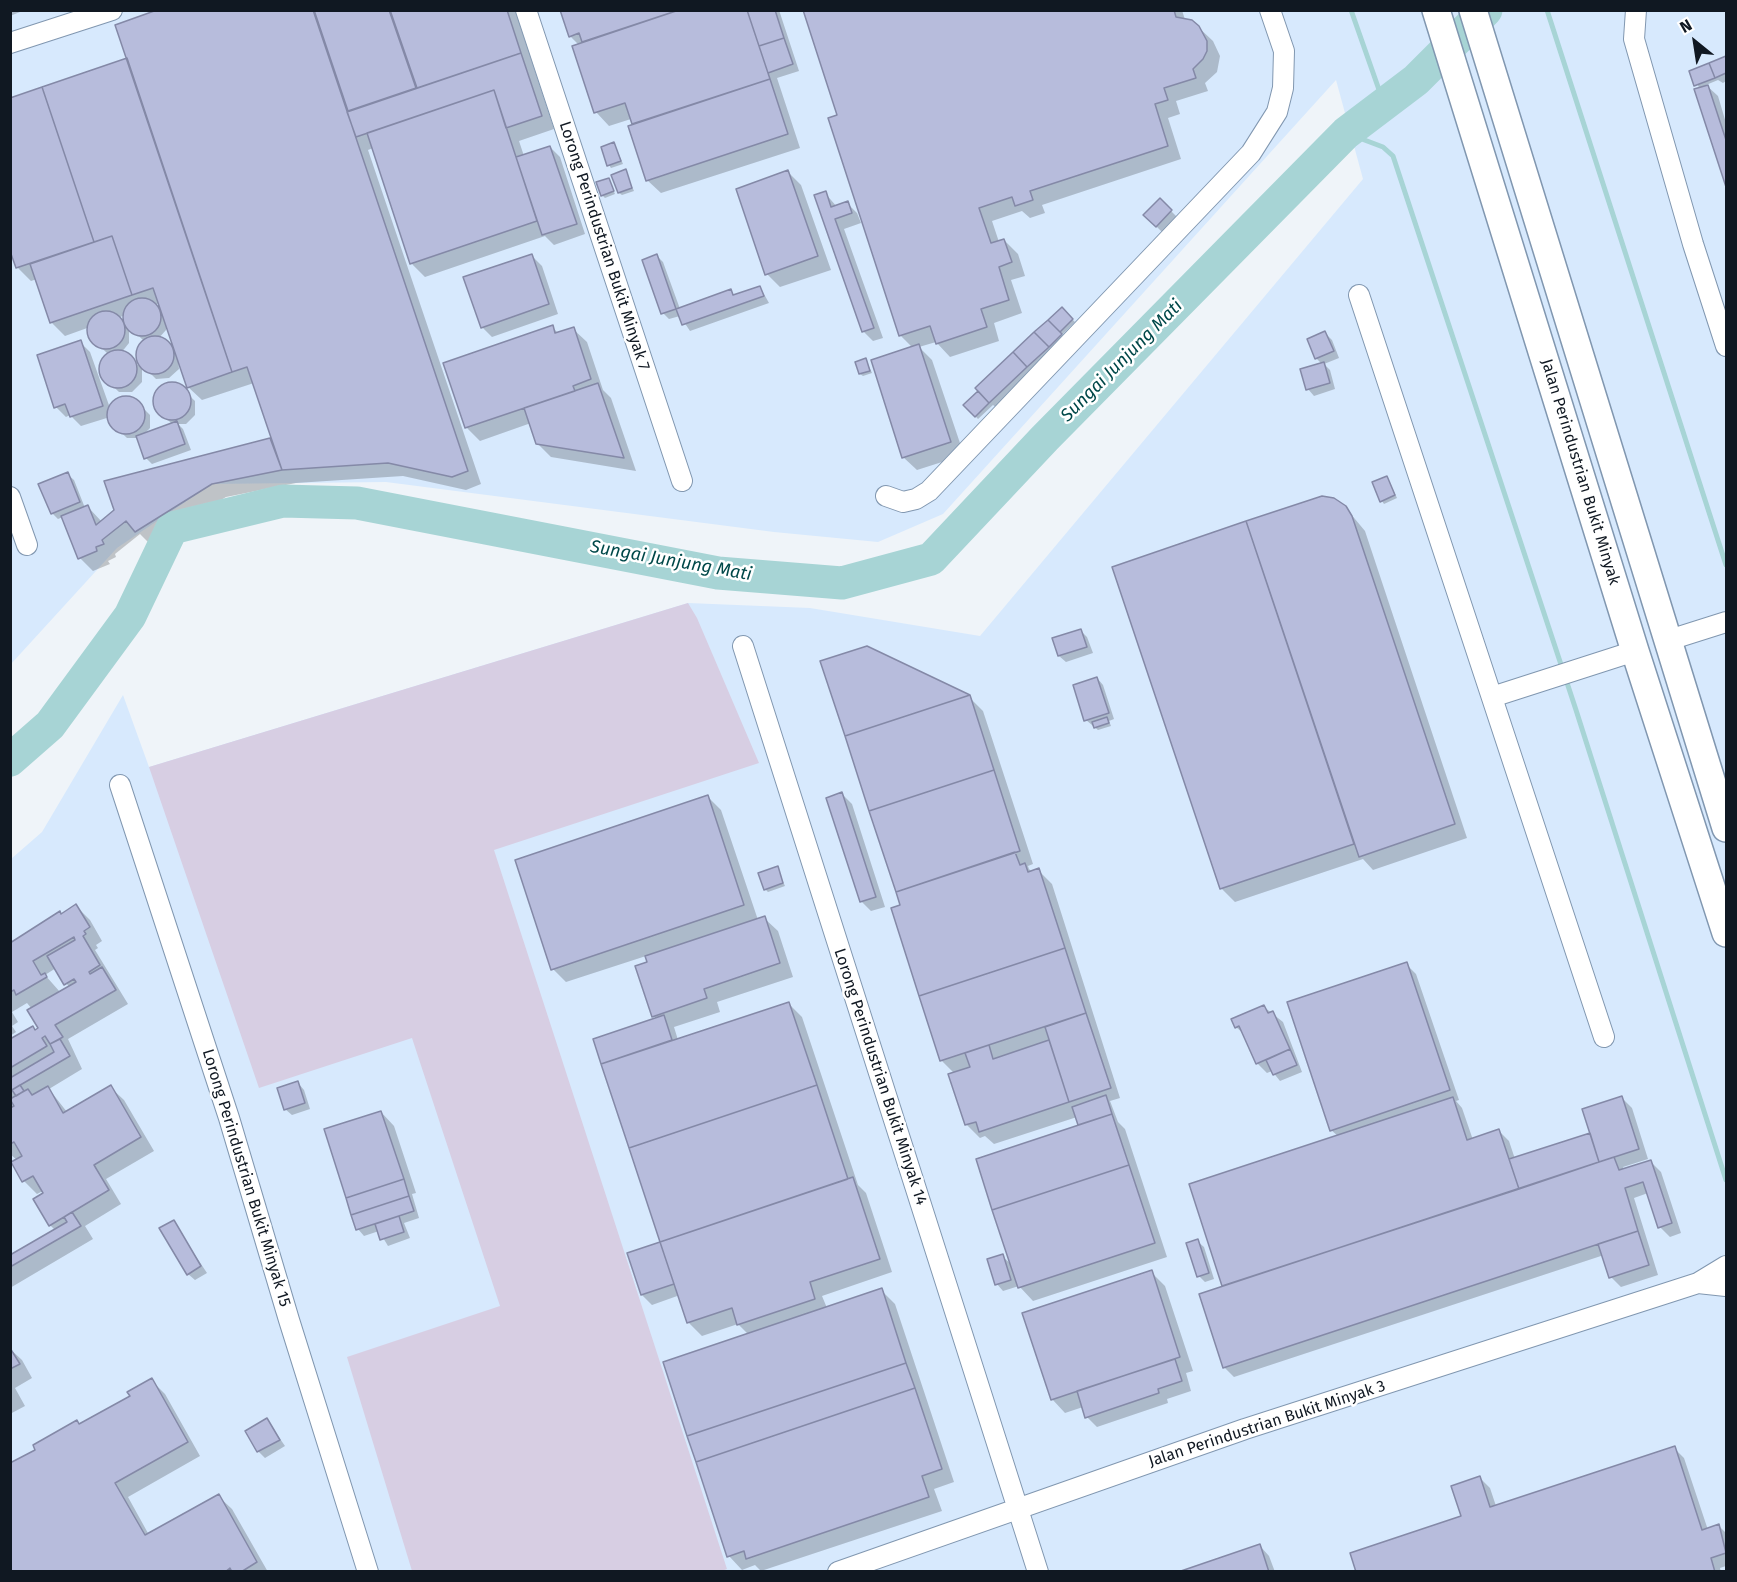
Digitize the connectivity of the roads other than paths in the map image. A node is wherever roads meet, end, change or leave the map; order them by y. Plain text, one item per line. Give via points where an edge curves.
1 (112, 10) edge
2 (526, 10) edge
3 (1270, 10) edge
4 (1436, 10) edge
5 (1473, 10) edge
6 (1636, 10) edge
7 (10, 43) edge
8 (1359, 295) dead end
9 (1726, 346) edge
10 (682, 481) dead end
11 (886, 496) dead end
12 (10, 497) edge
13 (27, 545) dead end
14 (1726, 622) edge
15 (1666, 641) junction
16 (742, 646) dead end
17 (1635, 651) junction
18 (1492, 697) junction
19 (120, 786) dead end
20 (1726, 828) edge
21 (1726, 933) edge
22 (1605, 1037) dead end
23 (1726, 1266) edge
24 (1698, 1283) junction
25 (1726, 1286) edge
26 (1017, 1509) junction
27 (368, 1572) edge
28 (838, 1572) edge
29 (1038, 1572) edge

1 - 7 street
2 - 10 street, Lorong Perindustrian Bukit Minyak 7
3 - 11 street via 1284,51 1283,88 1276,112 1251,153 928,491 903,502
4 - 17 main road, Jalan Perindustrian Bukit Minyak
5 - 15 main road, Jalan Perindustrian Bukit Minyak
6 - 9 street via 1635,39
8 - 18 street
12 - 13 street
14 - 15 street
15 - 20 main road, Jalan Perindustrian Bukit Minyak
16 - 26 street, Lorong Perindustrian Bukit Minyak 14
17 - 18 street
17 - 21 main road, Jalan Perindustrian Bukit Minyak
18 - 22 street
19 - 27 street, Lorong Perindustrian Bukit Minyak 15 via 230,1118
23 - 24 street
24 - 25 street
24 - 26 street, Jalan Perindustrian Bukit Minyak 3 via 1245,1429
26 - 28 street, Jalan Perindustrian Bukit Minyak 3
26 - 29 street, Lorong Perindustrian Bukit Minyak 14

